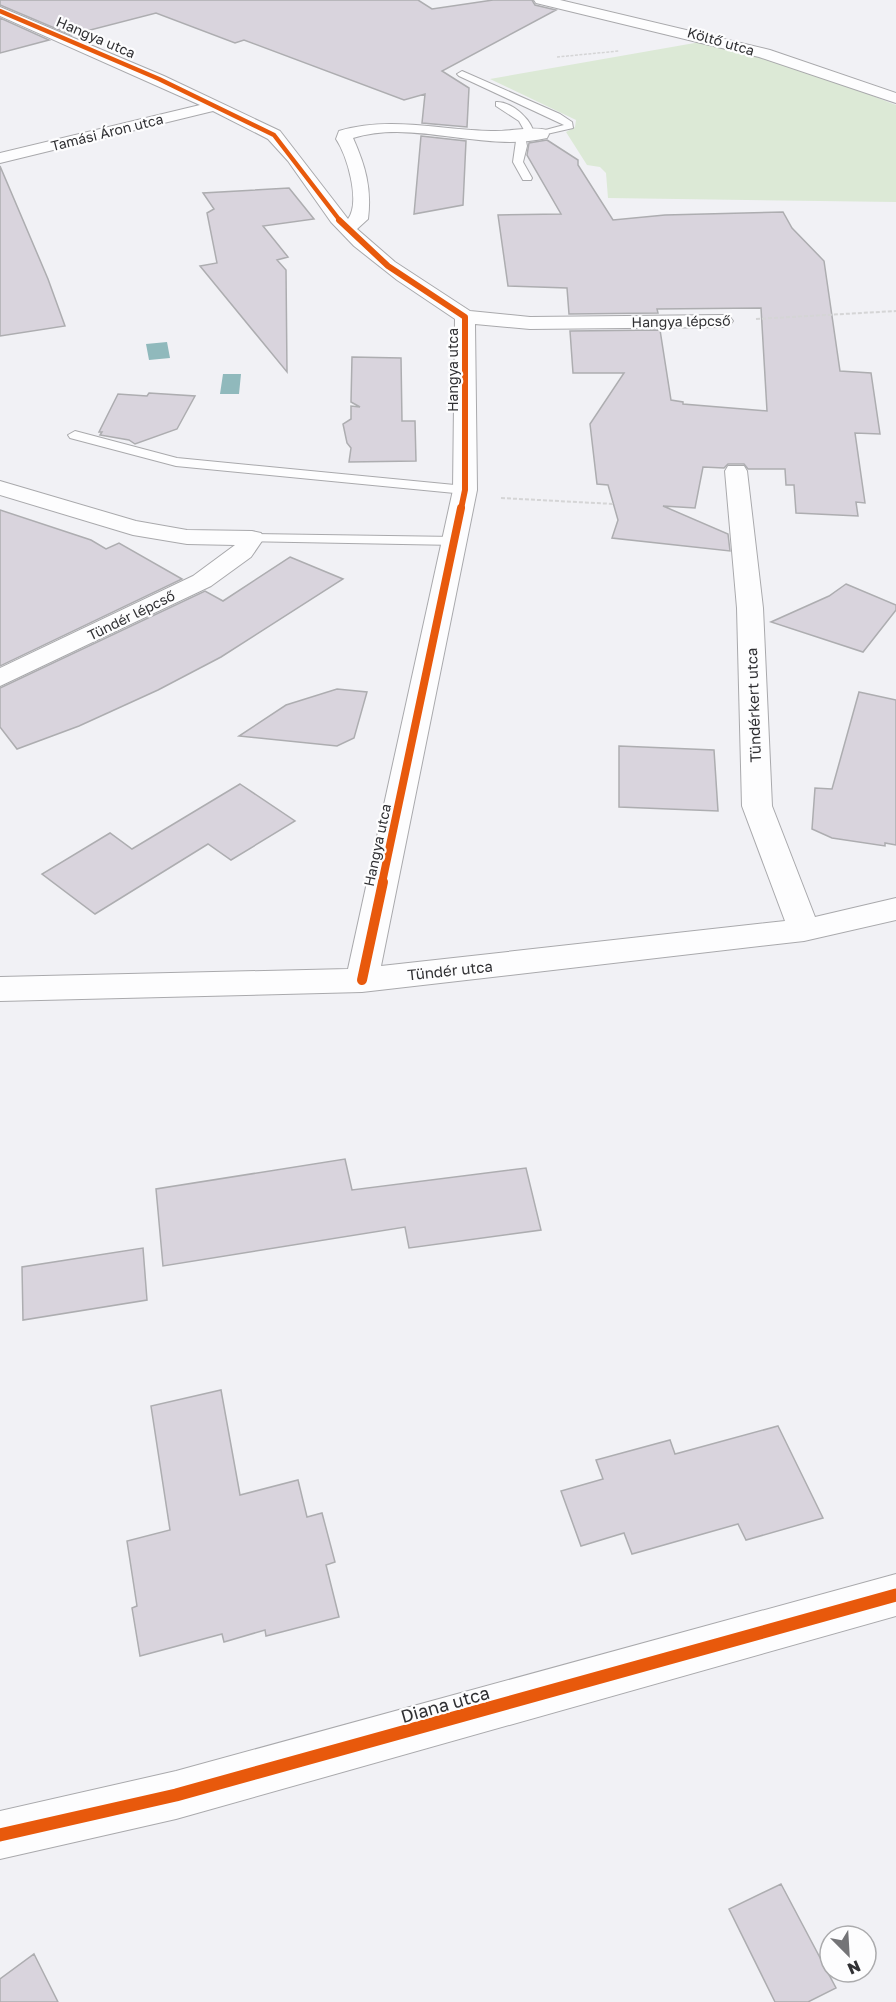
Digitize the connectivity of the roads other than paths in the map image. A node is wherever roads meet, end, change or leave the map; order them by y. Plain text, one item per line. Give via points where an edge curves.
1 (541, 0) edge
2 (0, 11) edge
3 (462, 74) dead end
4 (896, 98) edge
5 (499, 104) dead end
6 (215, 106) junction
7 (531, 135) junction
8 (0, 158) edge
9 (527, 178) dead end
10 (346, 228) junction
11 (465, 316) junction
12 (723, 321) road end
13 (75, 435) dead end
14 (736, 471) dead end
15 (0, 488) edge
16 (465, 493) junction
17 (252, 538) junction
18 (456, 541) junction
19 (0, 678) edge
20 (896, 909) edge
21 (804, 930) junction
22 (362, 980) junction
23 (0, 989) edge
24 (896, 1595) edge
25 (0, 1835) edge

1 - 4 street, Költő utca via 696,34
2 - 6 street, Hangya utca
3 - 7 lane via 569,124 562,131
5 - 7 lane via 523,119
6 - 8 street, Tamási Áron utca
6 - 10 street, Hangya utca via 274,135 288,148
7 - 9 lane via 522,146 518,162
7 - 10 street via 367,129 345,135 355,158 361,206 359,219
10 - 11 street, Hangya utca via 375,257
11 - 12 street, Hangya lépcső via 530,323
11 - 16 street, Hangya utca
13 - 16 lane via 176,462
14 - 21 street, Tündérkert utca via 750,608 757,806
15 - 17 street via 133,528 187,537
16 - 18 street, Hangya utca
17 - 18 lane
17 - 19 street, Tündér lépcső via 242,552 202,581
18 - 22 street, Hangya utca
20 - 21 street, Tündér utca
21 - 22 street, Tündér utca
22 - 23 street, Tündér utca
24 - 25 street, Diana utca via 176,1795

